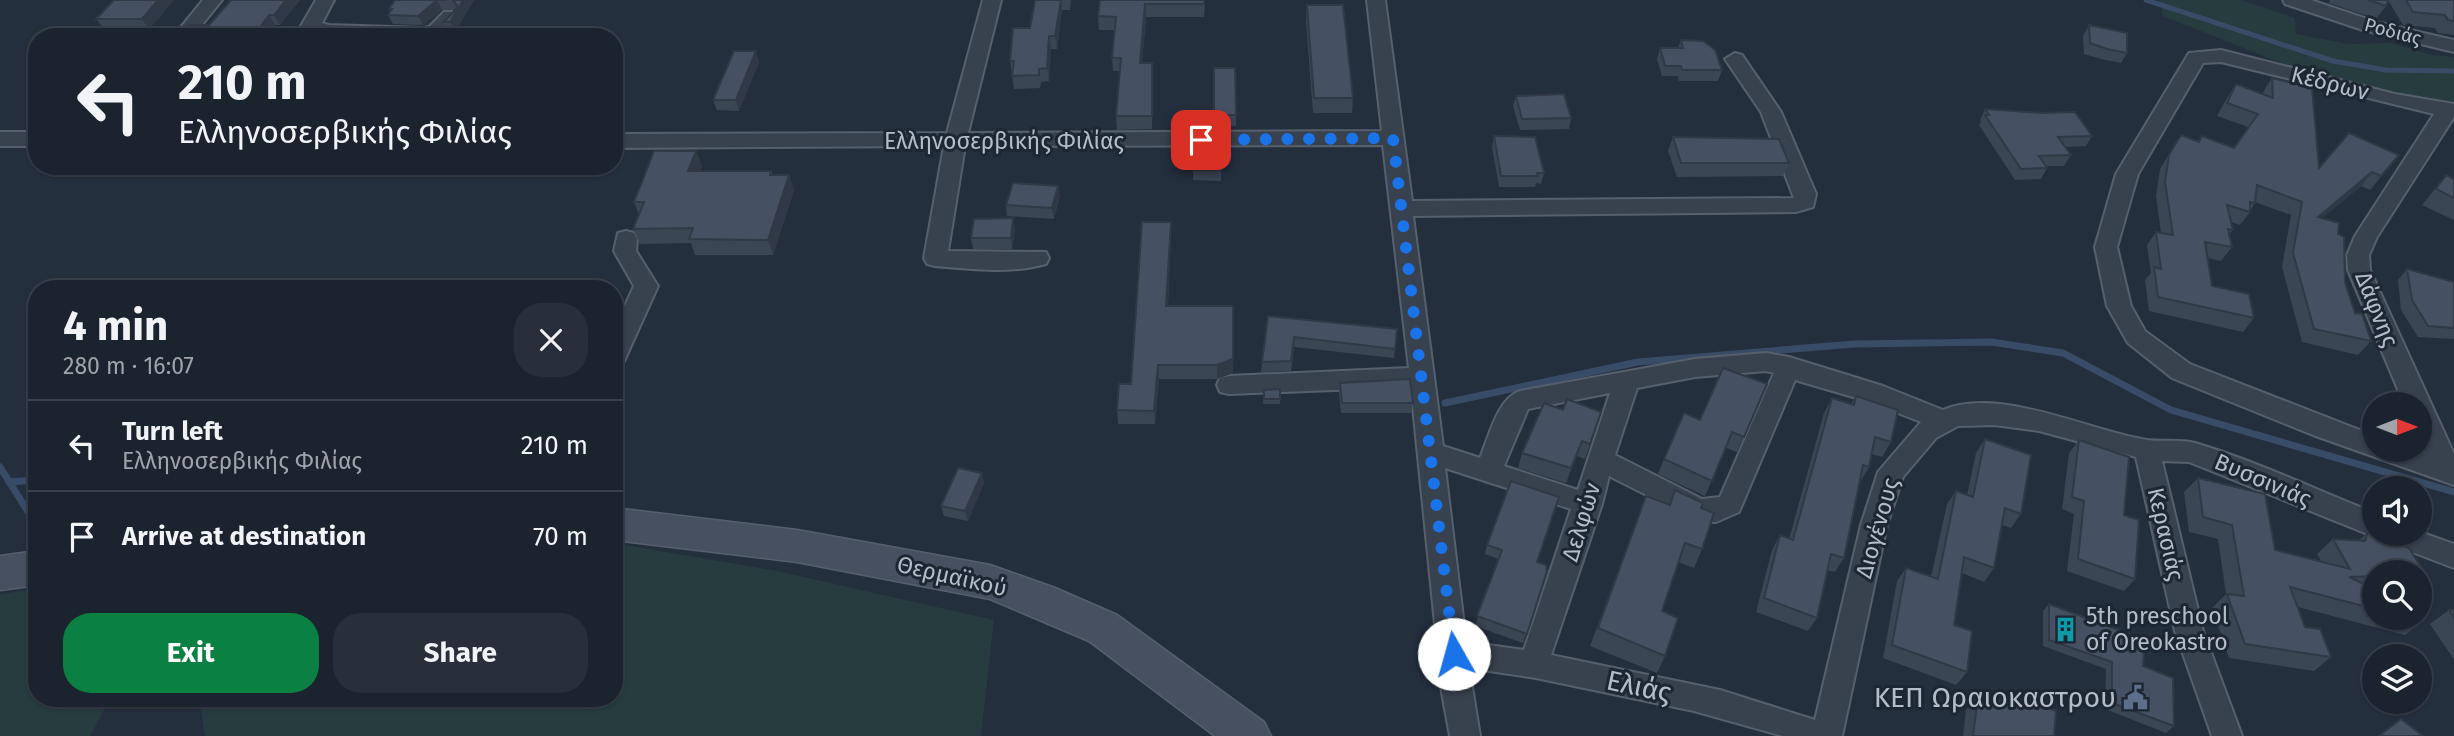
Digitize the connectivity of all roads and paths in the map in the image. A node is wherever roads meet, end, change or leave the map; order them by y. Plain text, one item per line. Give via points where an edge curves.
1 (213, 0) edge
2 (325, 0) edge
3 (992, 0) edge
4 (1376, 0) edge
5 (2292, 0) edge
6 (451, 16) edge
7 (190, 28) edge
8 (317, 28) edge
9 (439, 28) edge
10 (2454, 46) edge
11 (1735, 59) dead end
12 (2451, 110) edge
13 (1393, 138) junction
14 (0, 139) edge
15 (28, 139) edge
16 (623, 141) edge
17 (955, 142) junction
18 (1402, 209) junction
19 (626, 239) dead end
20 (1038, 258) dead end
21 (623, 337) edge
22 (1789, 366) junction
23 (1422, 377) junction
24 (1627, 380) junction
25 (1228, 385) dead end
26 (2412, 392) edge
27 (1943, 421) junction
28 (2432, 439) edge
29 (2362, 442) edge
30 (2147, 450) junction
31 (1429, 452) junction
32 (1600, 459) junction
33 (2423, 462) edge
34 (1488, 471) junction
35 (2453, 472) edge
36 (1589, 504) junction
37 (2362, 520) edge
38 (623, 525) edge
39 (2428, 546) edge
40 (2454, 556) edge
41 (28, 569) edge
42 (0, 573) edge
43 (1454, 654) junction
44 (1534, 664) junction
45 (1249, 736) edge
46 (1465, 736) edge
47 (1819, 736) edge
48 (1827, 736) edge
49 (2227, 736) edge

1 - 7 street
2 - 8 street via 311,26
3 - 17 street
4 - 13 street
5 - 10 street, Ροδιάς via 2400,35
6 - 9 street
11 - 18 street via 1771,112 1805,202
12 - 26 street, Δάφνης via 2366,236 2358,255 2366,289
12 - 29 street, Κέδρων via 2206,54 2196,57 2127,174 2106,247 2119,306 2136,337 2181,371
13 - 17 street, Ελληνοσερβικής Φιλίας
13 - 18 street
14 - 15 street
16 - 17 street, Ελληνοσερβικής Φιλίας
17 - 20 street via 935,258 992,262
18 - 23 street
19 - 21 street via 625,251 646,286
22 - 24 street via 1766,362 1695,368
22 - 27 street
22 - 32 street via 1730,504 1716,511 1698,510
23 - 25 street
23 - 31 street
24 - 32 street, Δελφών
24 - 34 street via 1520,401
27 - 30 street, Διογένους via 1954,416 1994,415 2039,421
27 - 48 street, Διογένους via 1927,430 1891,472 1874,525
28 - 35 street
30 - 37 street, Βυσσινιάς via 2192,452 2218,460
30 - 49 street, Κερασιάς via 2187,624
31 - 34 street
31 - 43 street
32 - 36 street, Δελφών
33 - 35 street
34 - 36 street
36 - 44 street, Δελφών
38 - 45 street, Θερμαϊκού via 797,546 990,582 1103,628
39 - 40 street
41 - 42 street
43 - 44 street, Ελιάς
43 - 46 street
44 - 47 street, Ελιάς via 1750,711

